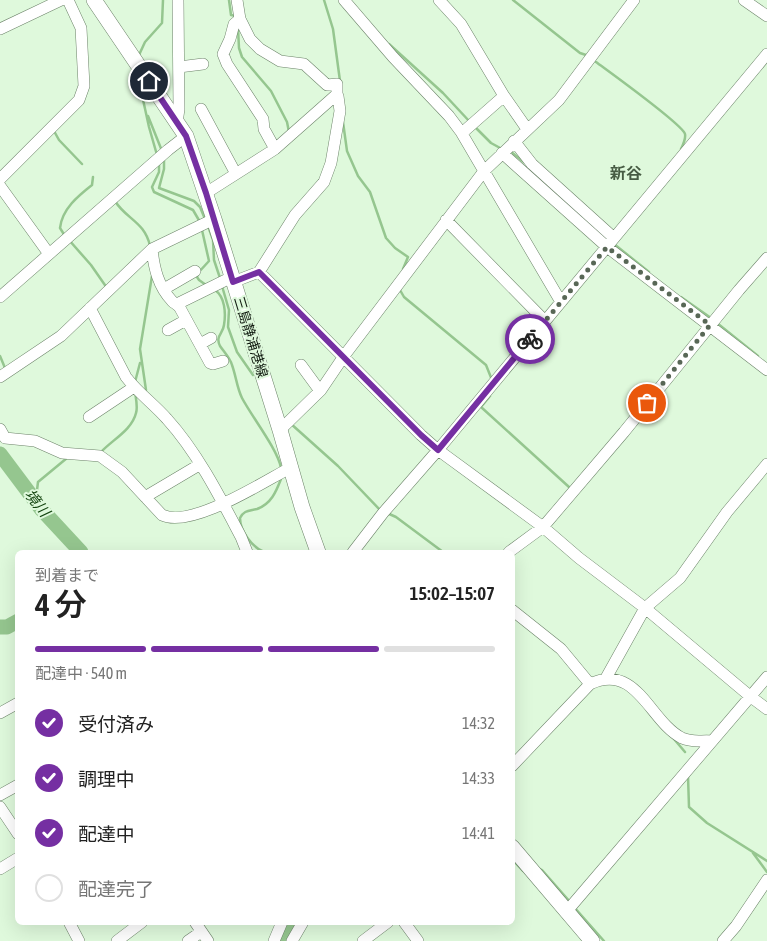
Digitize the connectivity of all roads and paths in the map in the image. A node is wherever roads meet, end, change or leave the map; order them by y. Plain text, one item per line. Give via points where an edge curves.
1 (61, 0) edge
2 (68, 0) edge
3 (94, 0) edge
4 (178, 0) edge
5 (237, 0) edge
6 (344, 0) edge
7 (439, 0) edge
8 (634, 0) edge
9 (744, 0) edge
10 (46, 3) edge
11 (767, 16) edge
12 (240, 19) junction
13 (0, 29) edge
14 (767, 54) edge
15 (203, 64) dead end
16 (179, 67) junction
17 (337, 95) junction
18 (504, 96) junction
19 (201, 109) dead end
20 (177, 122) junction
21 (527, 129) junction
22 (462, 132) junction
23 (186, 136) junction
24 (507, 148) junction
25 (275, 149) junction
26 (484, 171) junction
27 (236, 174) junction
28 (0, 179) edge
29 (0, 186) edge
30 (206, 193) junction
31 (214, 219) junction
32 (446, 220) junction
33 (611, 242) junction
34 (152, 249) junction
35 (49, 254) junction
36 (767, 258) edge
37 (195, 271) dead end
38 (259, 272) junction
39 (232, 279) junction
40 (164, 290) junction
41 (0, 297) edge
42 (561, 302) junction
43 (177, 304) junction
44 (90, 308) junction
45 (186, 320) junction
46 (545, 321) junction
47 (710, 325) junction
48 (168, 330) dead end
49 (211, 338) dead end
50 (200, 344) junction
51 (344, 356) junction
52 (223, 361) dead end
53 (301, 366) dead end
54 (767, 370) edge
55 (0, 377) edge
56 (134, 387) junction
57 (320, 391) junction
58 (89, 417) dead end
59 (280, 430) junction
60 (2, 438) edge
61 (438, 450) junction
62 (767, 464) edge
63 (199, 465) junction
64 (290, 468) junction
65 (145, 497) junction
66 (223, 504) junction
67 (543, 527) junction
68 (245, 550) edge
69 (317, 550) edge
70 (355, 550) edge
71 (512, 550) edge
72 (645, 608) junction
73 (515, 612) edge
74 (767, 677) edge
75 (606, 678) junction
76 (590, 684) junction
77 (751, 697) junction
78 (15, 704) edge
79 (1, 709) edge
80 (767, 709) edge
81 (712, 741) junction
82 (515, 763) edge
83 (15, 787) edge
84 (0, 795) edge
85 (2, 813) edge
86 (15, 830) edge
87 (515, 850) edge
88 (15, 860) edge
89 (0, 869) edge
90 (767, 880) edge
91 (570, 906) junction
92 (71, 925) edge
93 (138, 925) edge
94 (281, 925) edge
95 (301, 925) edge
96 (384, 925) edge
97 (406, 925) edge
98 (201, 932) edge
99 (79, 941) edge
100 (117, 941) edge
101 (188, 941) edge
102 (274, 941) edge
103 (292, 941) edge
104 (362, 941) edge
105 (418, 941) edge
106 (592, 941) edge
107 (723, 941) edge

1 - 10 street
2 - 28 street via 81,28 84,86 79,100
3 - 20 main road, 三島静浦港線
4 - 16 street
5 - 12 street
6 - 22 street
7 - 18 street via 461,24
8 - 21 street via 559,100
9 - 11 street
10 - 13 street
12 - 17 street via 253,44 280,60 304,64 327,85 336,84
12 - 25 street via 234,24 223,54 263,119 264,130
14 - 33 street
15 - 16 street
16 - 20 street
17 - 25 street
17 - 38 street via 340,111 331,163 324,182 295,215
18 - 21 street
18 - 22 street
19 - 27 street
20 - 23 main road, 三島静浦港線
21 - 24 street
22 - 26 street
23 - 30 main road, 三島静浦港線
23 - 35 street
24 - 26 street
24 - 33 street
24 - 33 street via 532,164
25 - 27 street
26 - 32 street
26 - 42 street
27 - 30 street
29 - 35 street
30 - 31 main road, 三島静浦港線
31 - 34 street
31 - 39 main road, 三島静浦港線
32 - 46 street
32 - 51 street
33 - 42 street
33 - 47 street
34 - 40 street via 156,275
34 - 44 street
35 - 41 street
36 - 47 street
37 - 40 street
38 - 39 street
38 - 51 street
39 - 43 street
39 - 59 main road, 三島静浦港線
40 - 43 street
42 - 46 street
43 - 45 street
44 - 55 street via 61,336
44 - 56 street via 126,378
45 - 48 street
45 - 50 street
46 - 61 street
47 - 54 street
47 - 67 street
49 - 50 street
50 - 52 street via 211,364
51 - 57 street
51 - 61 street
53 - 57 street
56 - 58 street
56 - 63 street via 167,419
57 - 59 street
59 - 64 main road, 三島静浦港線
60 - 65 street via 35,441 62,453 100,456 122,472
61 - 67 street
61 - 70 street
62 - 72 street via 727,512 680,578
63 - 65 street
63 - 66 street
64 - 66 street
64 - 69 main road, 三島静浦港線
65 - 66 street via 167,517 190,515
66 - 68 street
67 - 71 street
67 - 72 street
72 - 75 street
72 - 77 street
73 - 76 street via 560,649
74 - 77 street
75 - 76 street
75 - 81 street via 618,680 634,690 681,737 693,742
76 - 82 street
77 - 80 street
77 - 81 street
78 - 79 street
81 - 91 street
83 - 84 street
85 - 86 street
87 - 91 main road
88 - 89 street
90 - 107 street
91 - 106 main road
92 - 99 street
93 - 100 street
94 - 102 street
95 - 103 street
96 - 104 street
97 - 105 street
98 - 101 street

